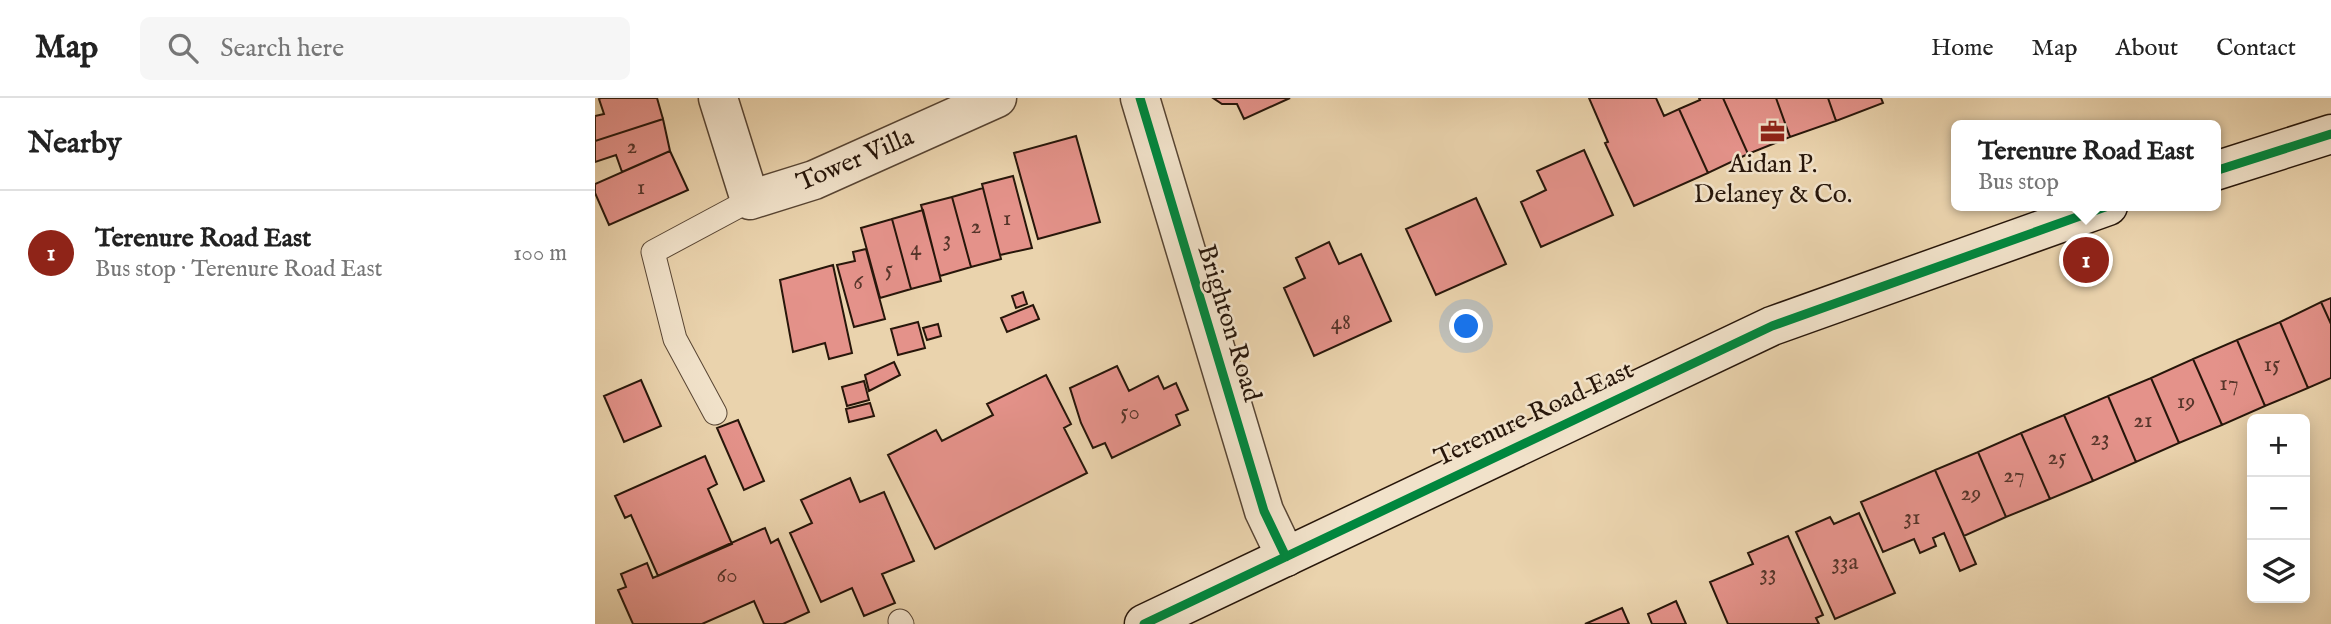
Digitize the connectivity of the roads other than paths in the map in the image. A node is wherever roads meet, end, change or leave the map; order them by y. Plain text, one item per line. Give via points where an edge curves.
1 (719, 98) edge
2 (997, 98) edge
3 (1140, 98) edge
4 (2331, 134) edge
5 (2221, 169) edge
6 (750, 200) junction
7 (2094, 211) edge
8 (715, 413) dead end
9 (1286, 557) junction
10 (1144, 624) edge

1 - 6 main road
2 - 6 main road, Tower Villa via 814,180
3 - 9 main road, Brighton Road via 1264,511
4 - 5 main road
6 - 8 lane via 653,252 675,339
7 - 9 main road, Terenure Road East via 1772,326
9 - 10 main road, Terenure Road East

